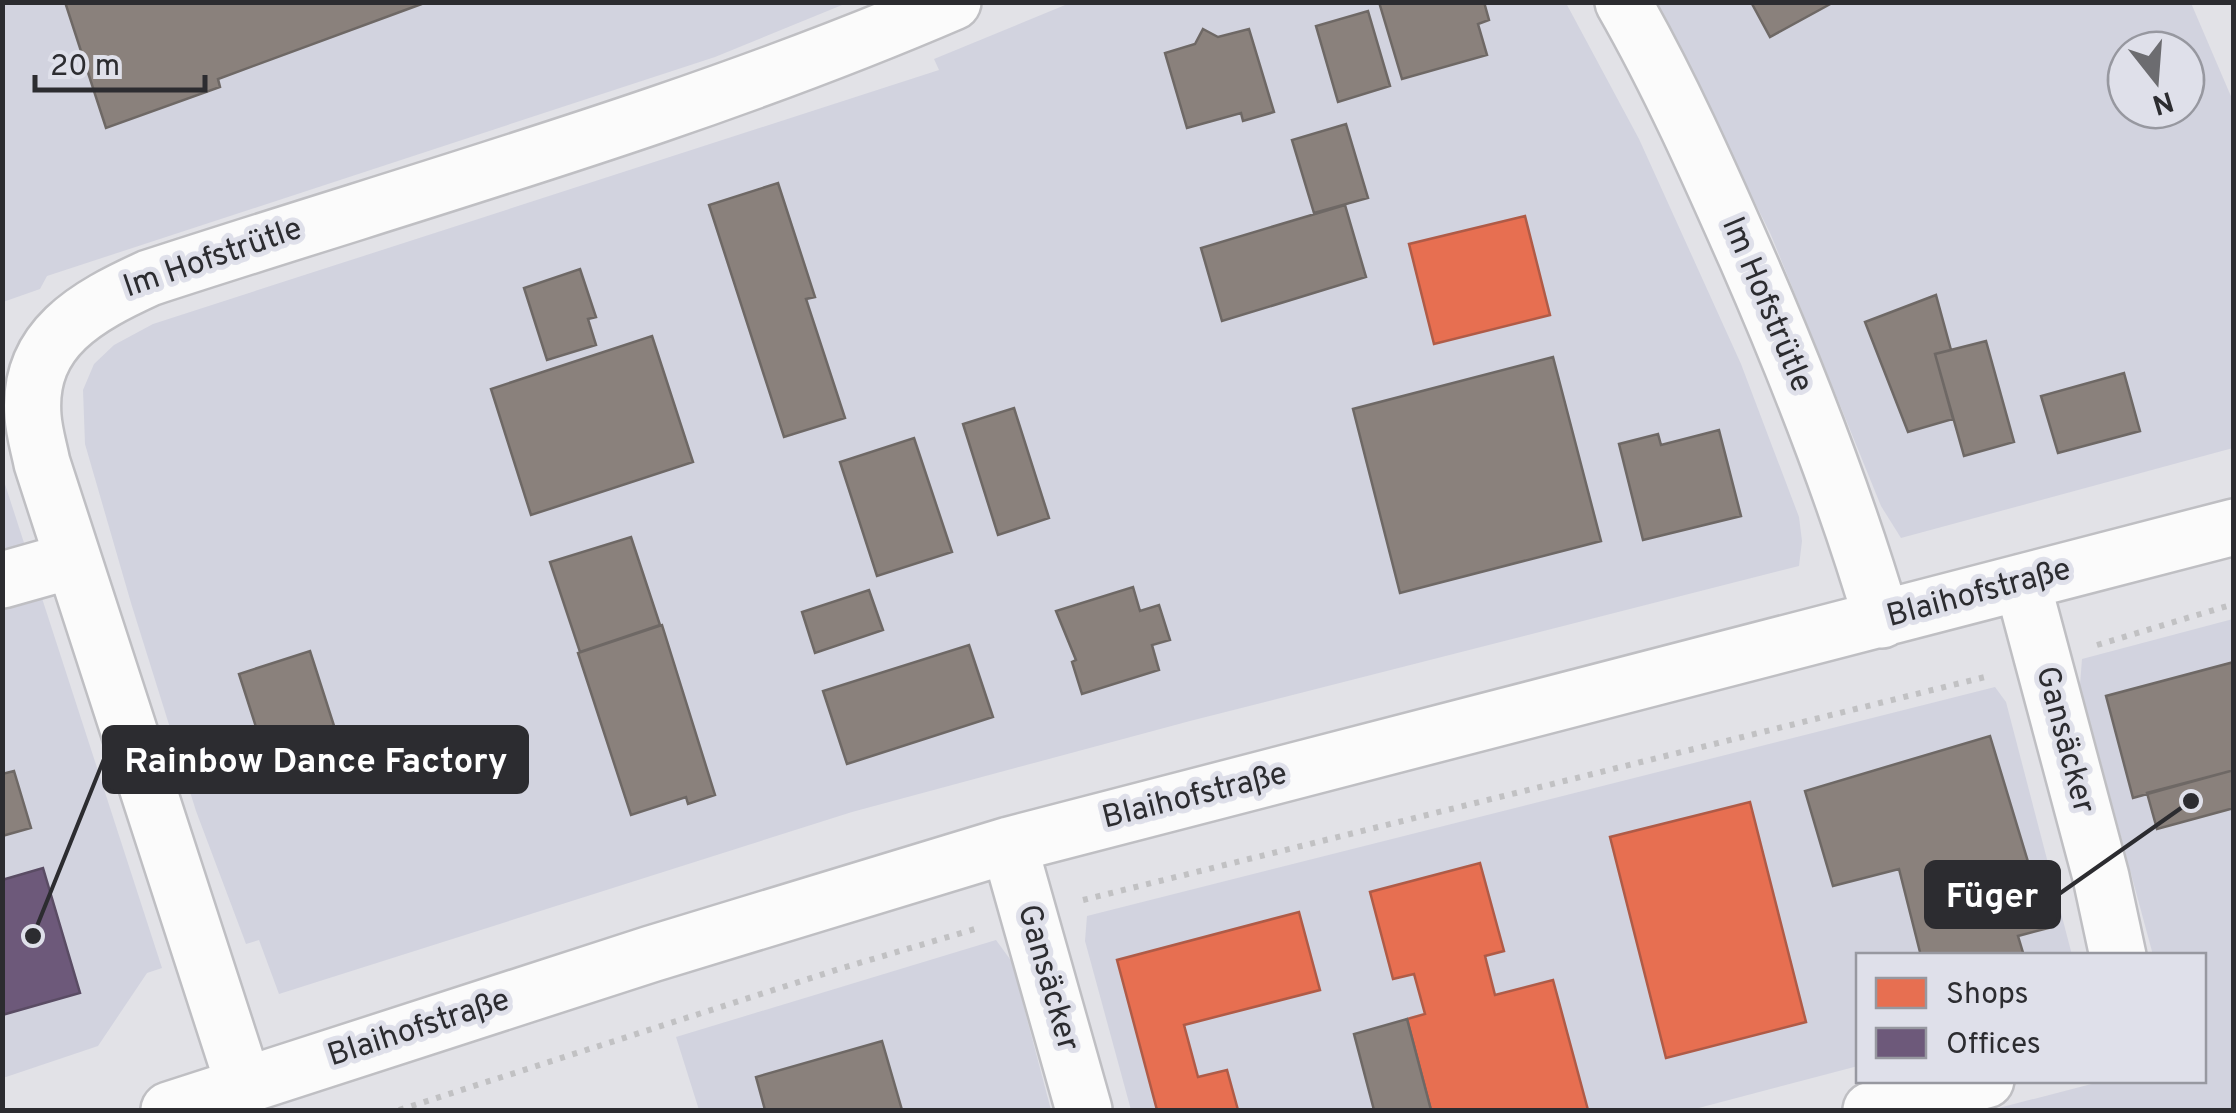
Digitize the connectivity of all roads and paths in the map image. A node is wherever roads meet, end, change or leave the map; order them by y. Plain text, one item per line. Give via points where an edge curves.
1 (953, 2) edge
2 (1623, 2) edge
3 (2234, 528) edge
4 (74, 560) junction
5 (2, 580) edge
6 (2022, 582) junction
7 (2234, 604) edge
8 (1882, 620) junction
9 (2042, 661) junction
10 (1009, 845) junction
11 (1029, 914) junction
12 (2117, 953) edge
13 (1974, 1083) edge
14 (244, 1085) junction
15 (170, 1110) edge
16 (399, 1110) edge
17 (1084, 1110) edge
18 (1871, 1110) edge

1 - 4 street, Im Hofstrütle via 600,134 149,278 75,317 35,374 33,416
2 - 8 street, Im Hofstrütle via 1703,156 1770,311 1829,456
3 - 6 street, Blaihofstraße
4 - 5 street
4 - 14 street, Im Hofstrütle
6 - 8 street, Blaihofstraße
6 - 9 street, Gansäcker
7 - 9 path
8 - 10 street, Blaihofstraße
9 - 11 path
9 - 12 street, Gansäcker
10 - 11 street, Gansäcker
10 - 14 street, Blaihofstraße
11 - 16 path
11 - 17 street, Gansäcker
13 - 18 street
14 - 15 street, Blaihofstraße

